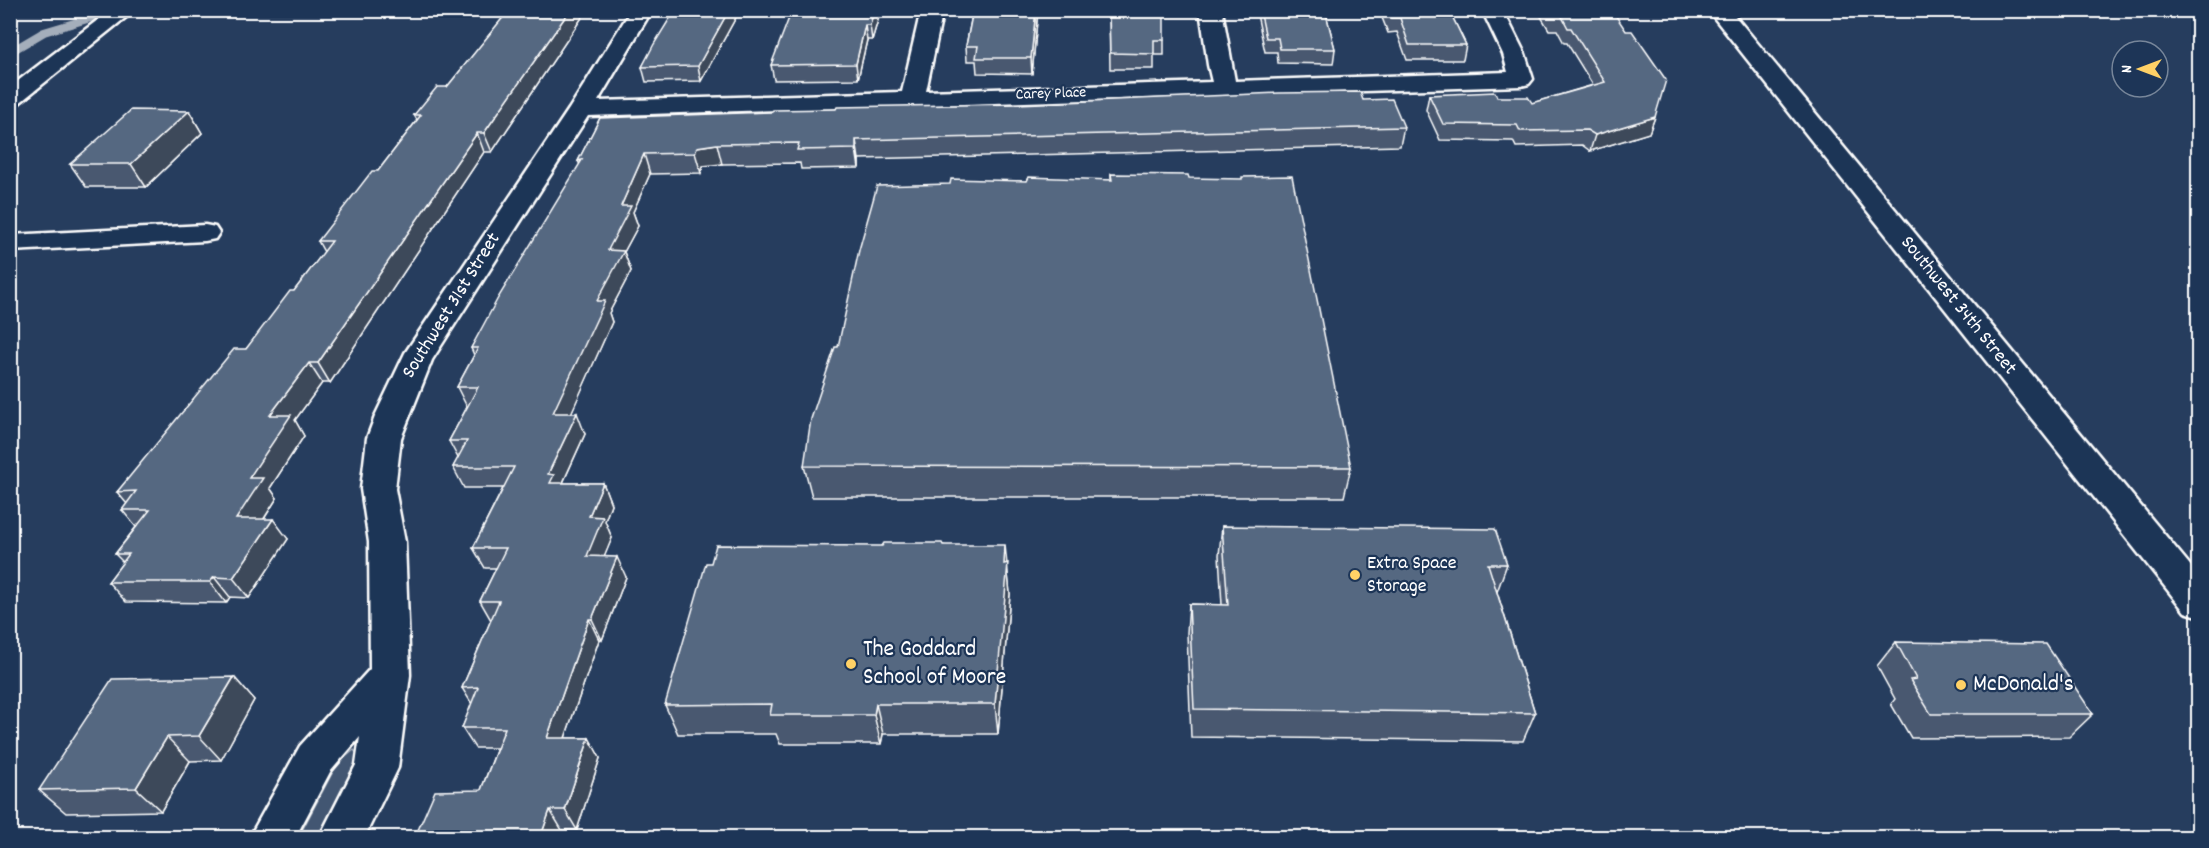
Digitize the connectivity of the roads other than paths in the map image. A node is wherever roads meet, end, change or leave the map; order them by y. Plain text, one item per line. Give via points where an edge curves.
1 (125, 10) edge
2 (642, 10) edge
3 (932, 10) edge
4 (1211, 10) edge
5 (1492, 10) edge
6 (1718, 10) edge
7 (1226, 88) junction
8 (10, 99) edge
9 (912, 99) junction
10 (581, 109) junction
11 (205, 233) dead end
12 (10, 243) edge
13 (2199, 601) edge
14 (390, 675) junction
15 (271, 837) edge
16 (341, 837) edge

1 - 8 street
2 - 10 street, Southwest 31st Street
3 - 9 street
4 - 7 street
5 - 7 street, Carey Place via 1514,54 1521,79
6 - 13 street, Southwest 34th Street
7 - 9 street, Carey Place
9 - 10 street, Carey Place
10 - 14 street, Southwest 31st Street via 416,360 392,414 384,438 378,489 387,542
11 - 12 street
14 - 15 street via 315,759
14 - 16 street, Southwest 31st Street via 377,768

